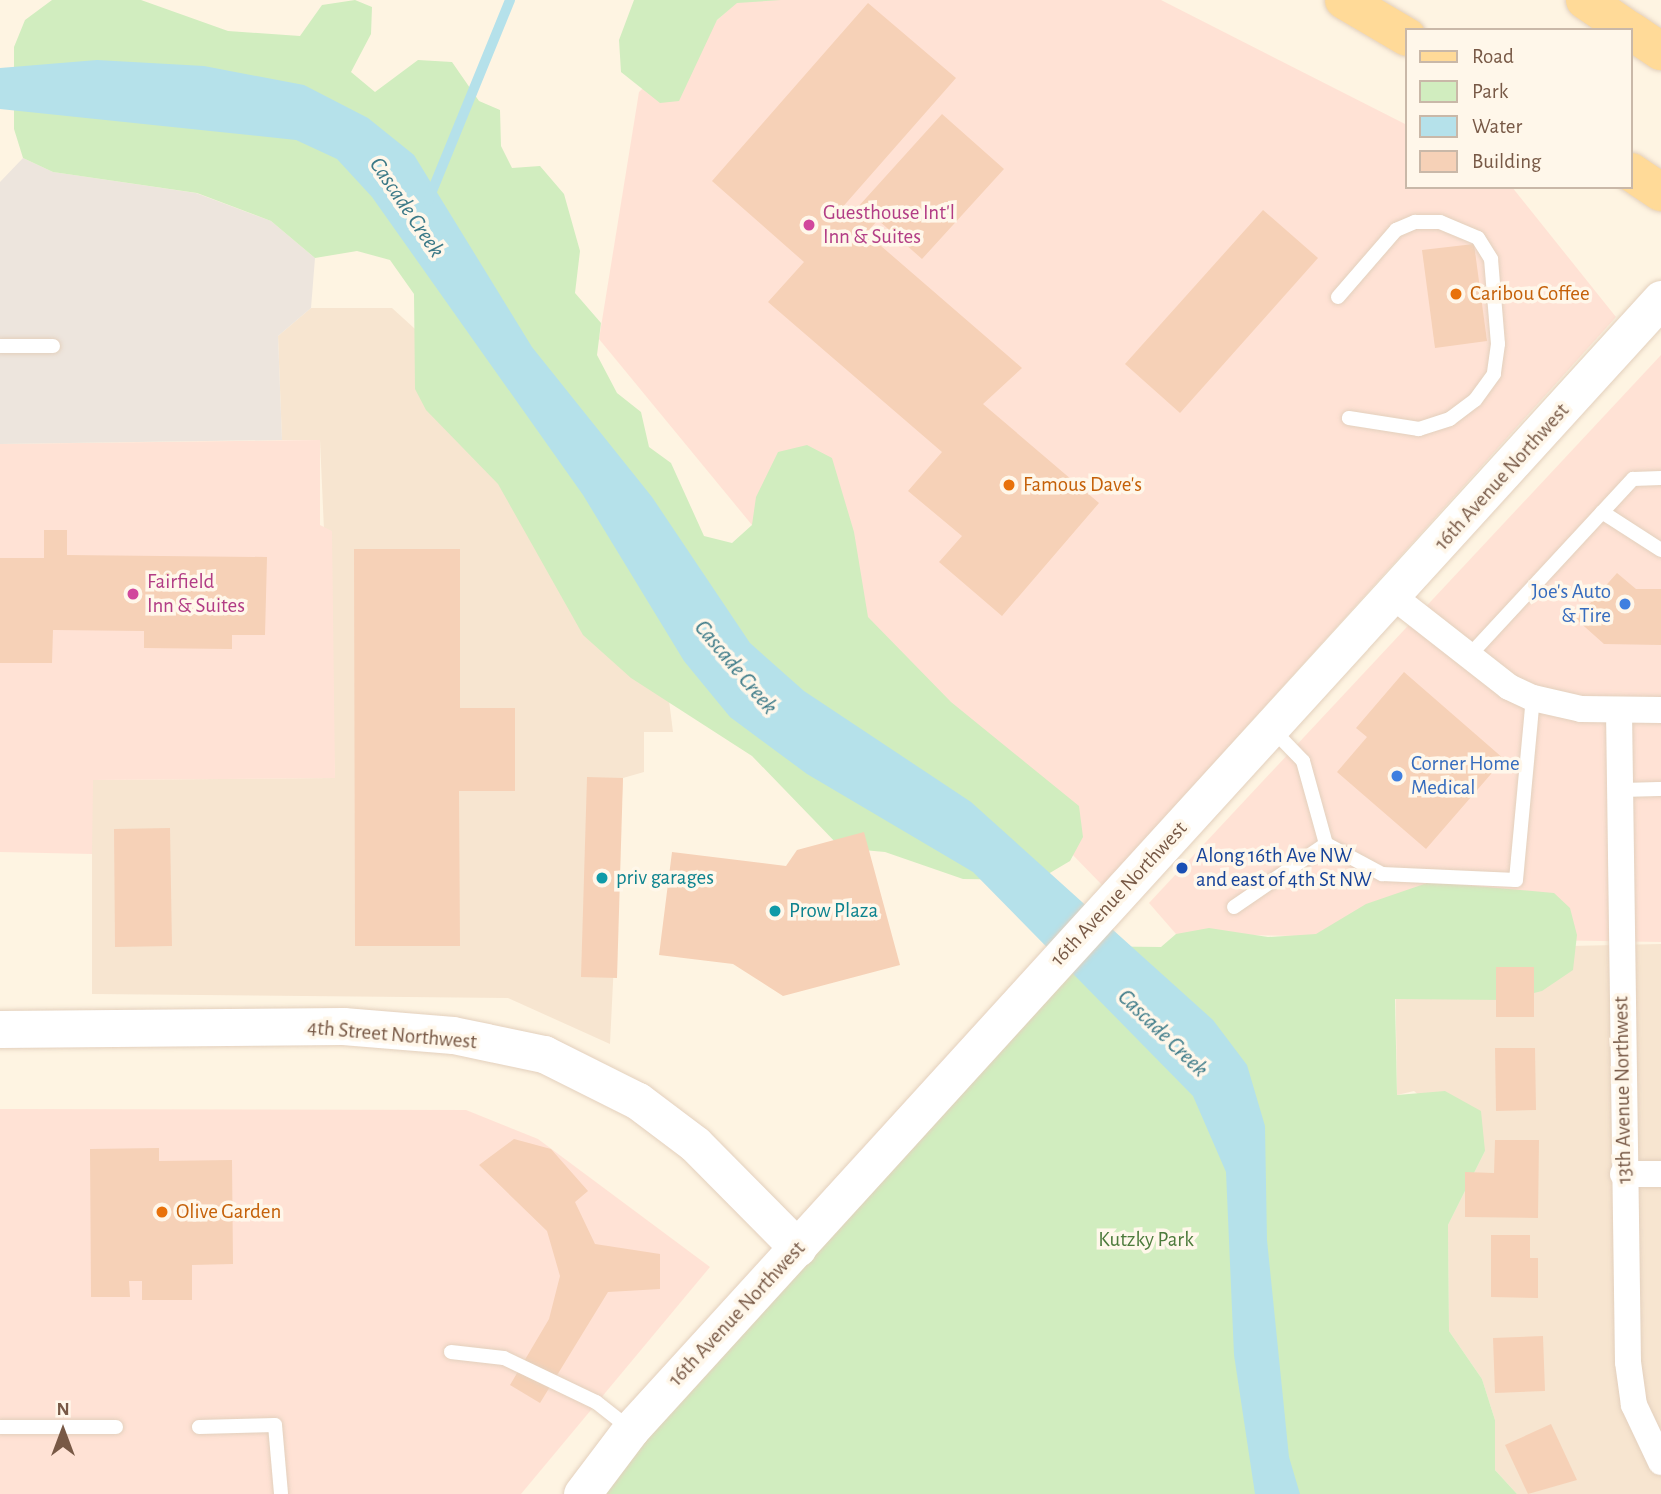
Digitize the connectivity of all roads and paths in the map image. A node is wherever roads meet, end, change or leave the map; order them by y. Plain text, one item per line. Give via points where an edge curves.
1 (1343, 0) edge
2 (1585, 0) edge
3 (1627, 28) edge
4 (1633, 32) edge
5 (1406, 36) edge
6 (1661, 51) edge
7 (1633, 174) edge
8 (1661, 192) edge
9 (1338, 297) dead end
10 (1661, 299) edge
11 (0, 346) edge
12 (53, 346) dead end
13 (1349, 418) dead end
14 (1661, 478) edge
15 (1602, 512) junction
16 (1661, 551) edge
17 (1394, 597) junction
18 (1468, 657) junction
19 (1533, 698) junction
20 (1661, 710) edge
21 (1619, 711) junction
22 (1272, 729) junction
23 (1661, 789) edge
24 (1620, 790) junction
25 (1326, 844) junction
26 (1234, 907) dead end
27 (0, 1029) edge
28 (1623, 1174) junction
29 (1661, 1174) edge
30 (797, 1248) junction
31 (451, 1352) dead end
32 (0, 1427) edge
33 (116, 1427) dead end
34 (199, 1427) dead end
35 (631, 1429) junction
36 (1661, 1462) edge
37 (281, 1494) edge
38 (582, 1494) edge

1 - 5 main road
2 - 3 main road
4 - 6 main road
7 - 8 main road
9 - 13 lane via 1396,230 1415,222 1440,222 1478,239 1491,259 1498,344 1493,374 1475,400 1450,419 1419,429
10 - 17 street, 16th Avenue Northwest
11 - 12 lane
14 - 15 lane via 1633,480
15 - 16 lane
15 - 18 lane
17 - 18 street
17 - 22 street, 16th Avenue Northwest
18 - 19 street
19 - 21 street
19 - 25 lane via 1516,880 1382,874
20 - 21 street
21 - 24 street, 13th Avenue Northwest
22 - 25 lane via 1303,761
22 - 30 street, 16th Avenue Northwest
23 - 24 lane
24 - 28 street, 13th Avenue Northwest
25 - 26 lane
27 - 30 street, 4th Street Northwest via 344,1026 453,1035 544,1054 638,1101 695,1144
28 - 29 street
28 - 36 street, 13th Avenue Northwest via 1634,1405
30 - 35 street, 16th Avenue Northwest
31 - 35 lane via 504,1358 596,1402
32 - 33 lane
34 - 37 lane via 275,1425
35 - 38 street, 16th Avenue Northwest

